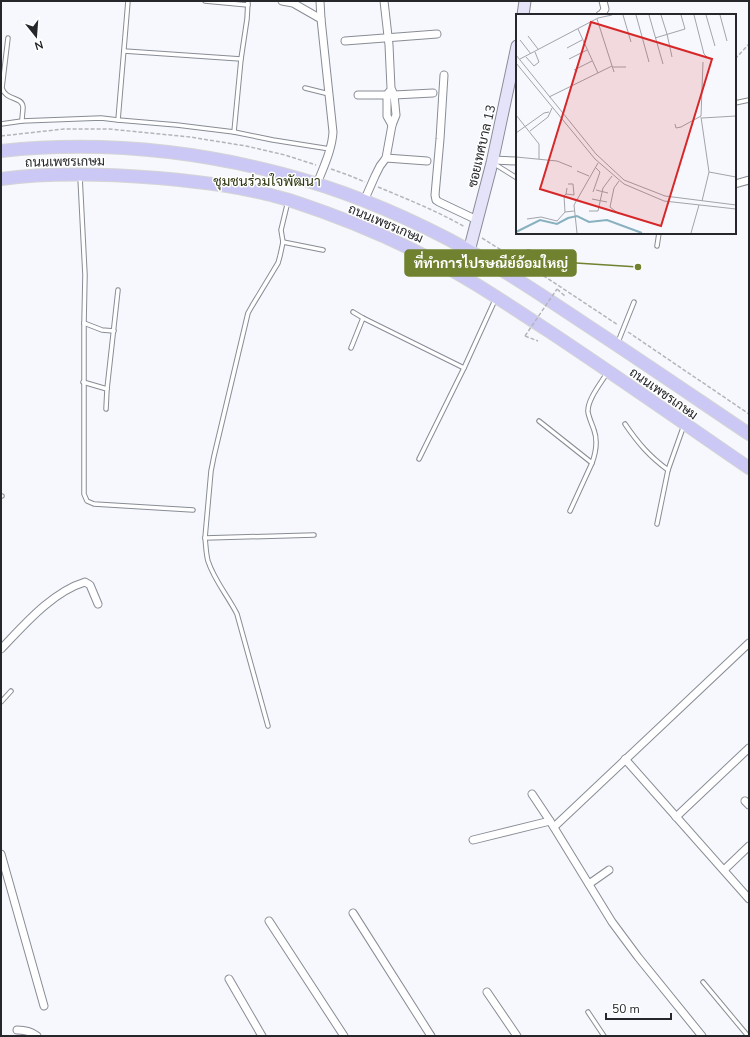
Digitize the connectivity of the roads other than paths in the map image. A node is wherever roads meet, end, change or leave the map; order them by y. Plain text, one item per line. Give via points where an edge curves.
1 (128, 1) edge
2 (205, 1) edge
3 (282, 1) edge
4 (320, 1) edge
5 (384, 1) edge
6 (525, 1) edge
7 (603, 1) edge
8 (248, 3) edge
9 (523, 14) edge
10 (602, 14) edge
11 (321, 19) junction
12 (437, 34) dead end
13 (388, 37) junction
14 (8, 38) dead end
15 (345, 41) dead end
16 (124, 51) junction
17 (516, 51) edge
18 (242, 59) junction
19 (444, 75) dead end
20 (305, 88) dead end
21 (433, 93) dead end
22 (329, 94) junction
23 (358, 95) dead end
24 (391, 95) junction
25 (749, 100) edge
26 (736, 103) edge
27 (118, 120) junction
28 (22, 121) junction
29 (1, 124) edge
30 (234, 132) junction
31 (330, 149) junction
32 (1, 152) edge
33 (386, 158) junction
34 (427, 161) dead end
35 (492, 161) junction
36 (516, 161) edge
37 (80, 174) junction
38 (516, 177) edge
39 (1, 179) edge
40 (749, 180) edge
41 (317, 184) junction
42 (736, 184) edge
43 (288, 200) junction
44 (364, 201) junction
45 (477, 220) junction
46 (660, 234) edge
47 (283, 242) junction
48 (657, 246) dead end
49 (323, 250) dead end
50 (469, 251) junction
51 (554, 268) dead end
52 (515, 278) junction
53 (118, 290) dead end
54 (497, 297) junction
55 (634, 302) dead end
56 (353, 312) dead end
57 (363, 318) junction
58 (84, 323) junction
59 (114, 331) junction
60 (617, 345) junction
61 (351, 348) dead end
62 (464, 368) junction
63 (608, 372) junction
64 (84, 382) junction
65 (107, 389) junction
66 (106, 409) dead end
67 (539, 421) dead end
68 (625, 424) dead end
69 (684, 424) junction
70 (749, 434) edge
71 (419, 459) dead end
72 (592, 463) junction
73 (749, 468) edge
74 (668, 470) junction
75 (192, 510) dead end
76 (570, 511) dead end
77 (657, 524) dead end
78 (314, 535) dead end
79 (205, 538) junction
80 (98, 604) dead end
81 (749, 643) edge
82 (1, 649) edge
83 (12, 691) dead end
84 (1, 702) edge
85 (268, 726) dead end
86 (749, 748) edge
87 (625, 759) junction
88 (532, 794) dead end
89 (676, 817) junction
90 (552, 824) junction
91 (473, 840) dead end
92 (749, 846) edge
93 (1, 855) edge
94 (608, 870) dead end
95 (724, 870) junction
96 (589, 884) junction
97 (749, 899) edge
98 (353, 913) dead end
99 (269, 922) dead end
100 (229, 979) dead end
101 (703, 982) dead end
102 (487, 992) dead end
103 (44, 1006) dead end
104 (588, 1012) dead end
105 (17, 1030) dead end
106 (38, 1036) edge
107 (262, 1036) edge
108 (344, 1036) edge
109 (431, 1036) edge
110 (517, 1036) edge
111 (604, 1036) edge
112 (702, 1036) edge
113 (748, 1036) edge

1 - 16 lane
2 - 8 lane
3 - 11 street via 293,3
4 - 11 street
5 - 13 street
6 - 9 street
7 - 10 street via 605,9
8 - 18 lane
11 - 22 street
12 - 13 street
13 - 15 street
13 - 24 street
14 - 28 lane via 2,88 6,95 22,103
16 - 18 lane
16 - 27 lane
17 - 35 street, ซอยเทศบาล 13
18 - 30 lane
19 - 45 street via 436,200
20 - 22 lane
21 - 24 street
22 - 31 street via 333,132
23 - 24 street
24 - 33 street via 396,116
25 - 26 lane
27 - 28 lane via 101,118
27 - 30 lane
28 - 29 lane
30 - 31 lane
31 - 41 street
32 - 41 main road, ถนนเพชรเกษม via 27,148 128,148 222,160
33 - 34 street
33 - 44 street
35 - 36 street
35 - 38 lane
35 - 45 street, ซอยเทศบาล 13
37 - 39 main road, ถนนเพชรเกษม
37 - 43 main road, ถนนเพชรเกษม via 125,175 224,185
37 - 58 lane via 85,275
40 - 42 street
41 - 44 main road, ถนนเพชรเกษม
43 - 47 lane via 281,230
43 - 54 main road, ถนนเพชรเกษม via 385,236
44 - 50 main road, ถนนเพชรเกษม
45 - 50 street, ซอยเทศบาล 13
46 - 48 lane
47 - 49 lane
47 - 79 lane via 278,264 248,314 211,471
50 - 52 main road, ถนนเพชรเกษม
51 - 52 lane via 528,252
52 - 60 main road, ถนนเพชรเกษม
53 - 59 lane
54 - 62 lane
54 - 63 main road, ถนนเพชรเกษม
55 - 60 lane
56 - 57 lane
57 - 61 lane
57 - 62 lane
58 - 59 lane via 102,330
58 - 64 lane
59 - 65 lane
60 - 70 main road, ถนนเพชรเกษม
62 - 71 lane
63 - 69 main road, ถนนเพชรเกษม
63 - 72 lane via 589,404 588,411 596,438
64 - 65 lane
64 - 75 lane via 84,494 87,501 94,504
65 - 66 lane
67 - 72 lane
68 - 74 lane via 649,455
69 - 73 main road, ถนนเพชรเกษม
69 - 74 lane
72 - 76 lane
74 - 77 lane
78 - 79 lane
79 - 85 lane via 208,560 217,581 237,614
80 - 82 street via 90,585 85,582 76,584 35,613
81 - 87 street
83 - 84 lane
86 - 89 street
87 - 89 street
87 - 90 street
88 - 90 street
89 - 95 street
90 - 91 street
90 - 96 street
92 - 95 street
93 - 103 street
94 - 96 street
95 - 97 street
96 - 112 street via 616,928
98 - 109 street
99 - 108 street
100 - 107 street
101 - 113 lane
102 - 110 street
104 - 111 lane
105 - 106 street via 26,1030

